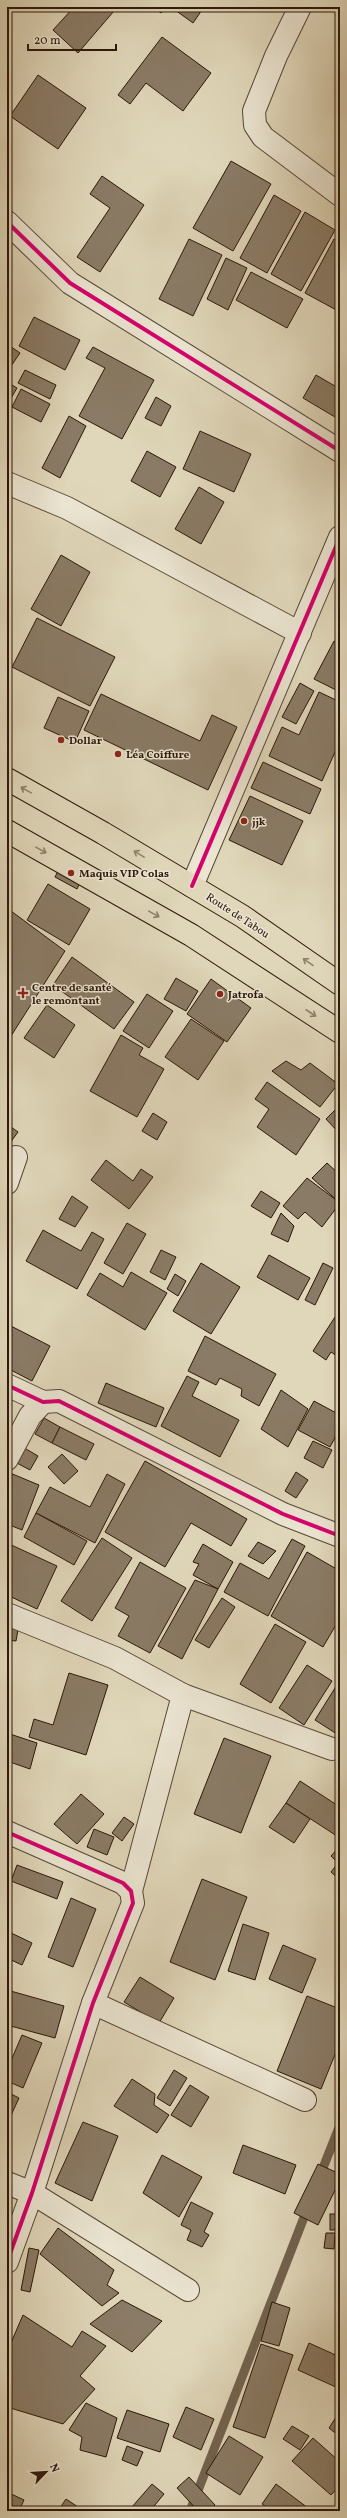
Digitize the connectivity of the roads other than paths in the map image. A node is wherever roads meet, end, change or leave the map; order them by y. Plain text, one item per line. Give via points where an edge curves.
1 (300, 7) edge
2 (340, 196) edge
3 (7, 222) edge
4 (340, 451) edge
5 (7, 483) edge
6 (340, 537) edge
7 (300, 633) junction
8 (7, 779) edge
9 (7, 831) edge
10 (192, 886) junction
11 (340, 984) edge
12 (340, 1032) edge
13 (16, 1157) dead end
14 (7, 1183) edge
15 (7, 1385) edge
16 (43, 1402) junction
17 (7, 1459) edge
18 (340, 1536) edge
19 (7, 1614) edge
20 (183, 1695) junction
21 (332, 1750) dead end
22 (7, 1832) edge
23 (131, 1891) junction
24 (92, 2003) junction
25 (305, 2100) dead end
26 (7, 2183) edge
27 (32, 2193) junction
28 (7, 2262) edge
29 (188, 2290) dead end

1 - 2 street via 276,56 254,111 255,125 263,137
3 - 4 street via 70,283
5 - 7 street via 68,508
6 - 7 street
7 - 10 street
10 -> 8 main road, Route de Tabou
9 -> 12 main road via 191,935
11 -> 10 main road, Route de Tabou via 242,916
13 - 14 street
15 - 16 street
16 - 17 street via 30,1416
16 - 18 street via 59,1401 283,1514
19 - 20 street via 115,1658
20 - 21 street
20 - 23 street
22 - 23 street via 123,1883
23 - 24 street via 133,1903
24 - 25 street
24 - 27 street
26 - 27 street
27 - 28 street
27 - 29 street

